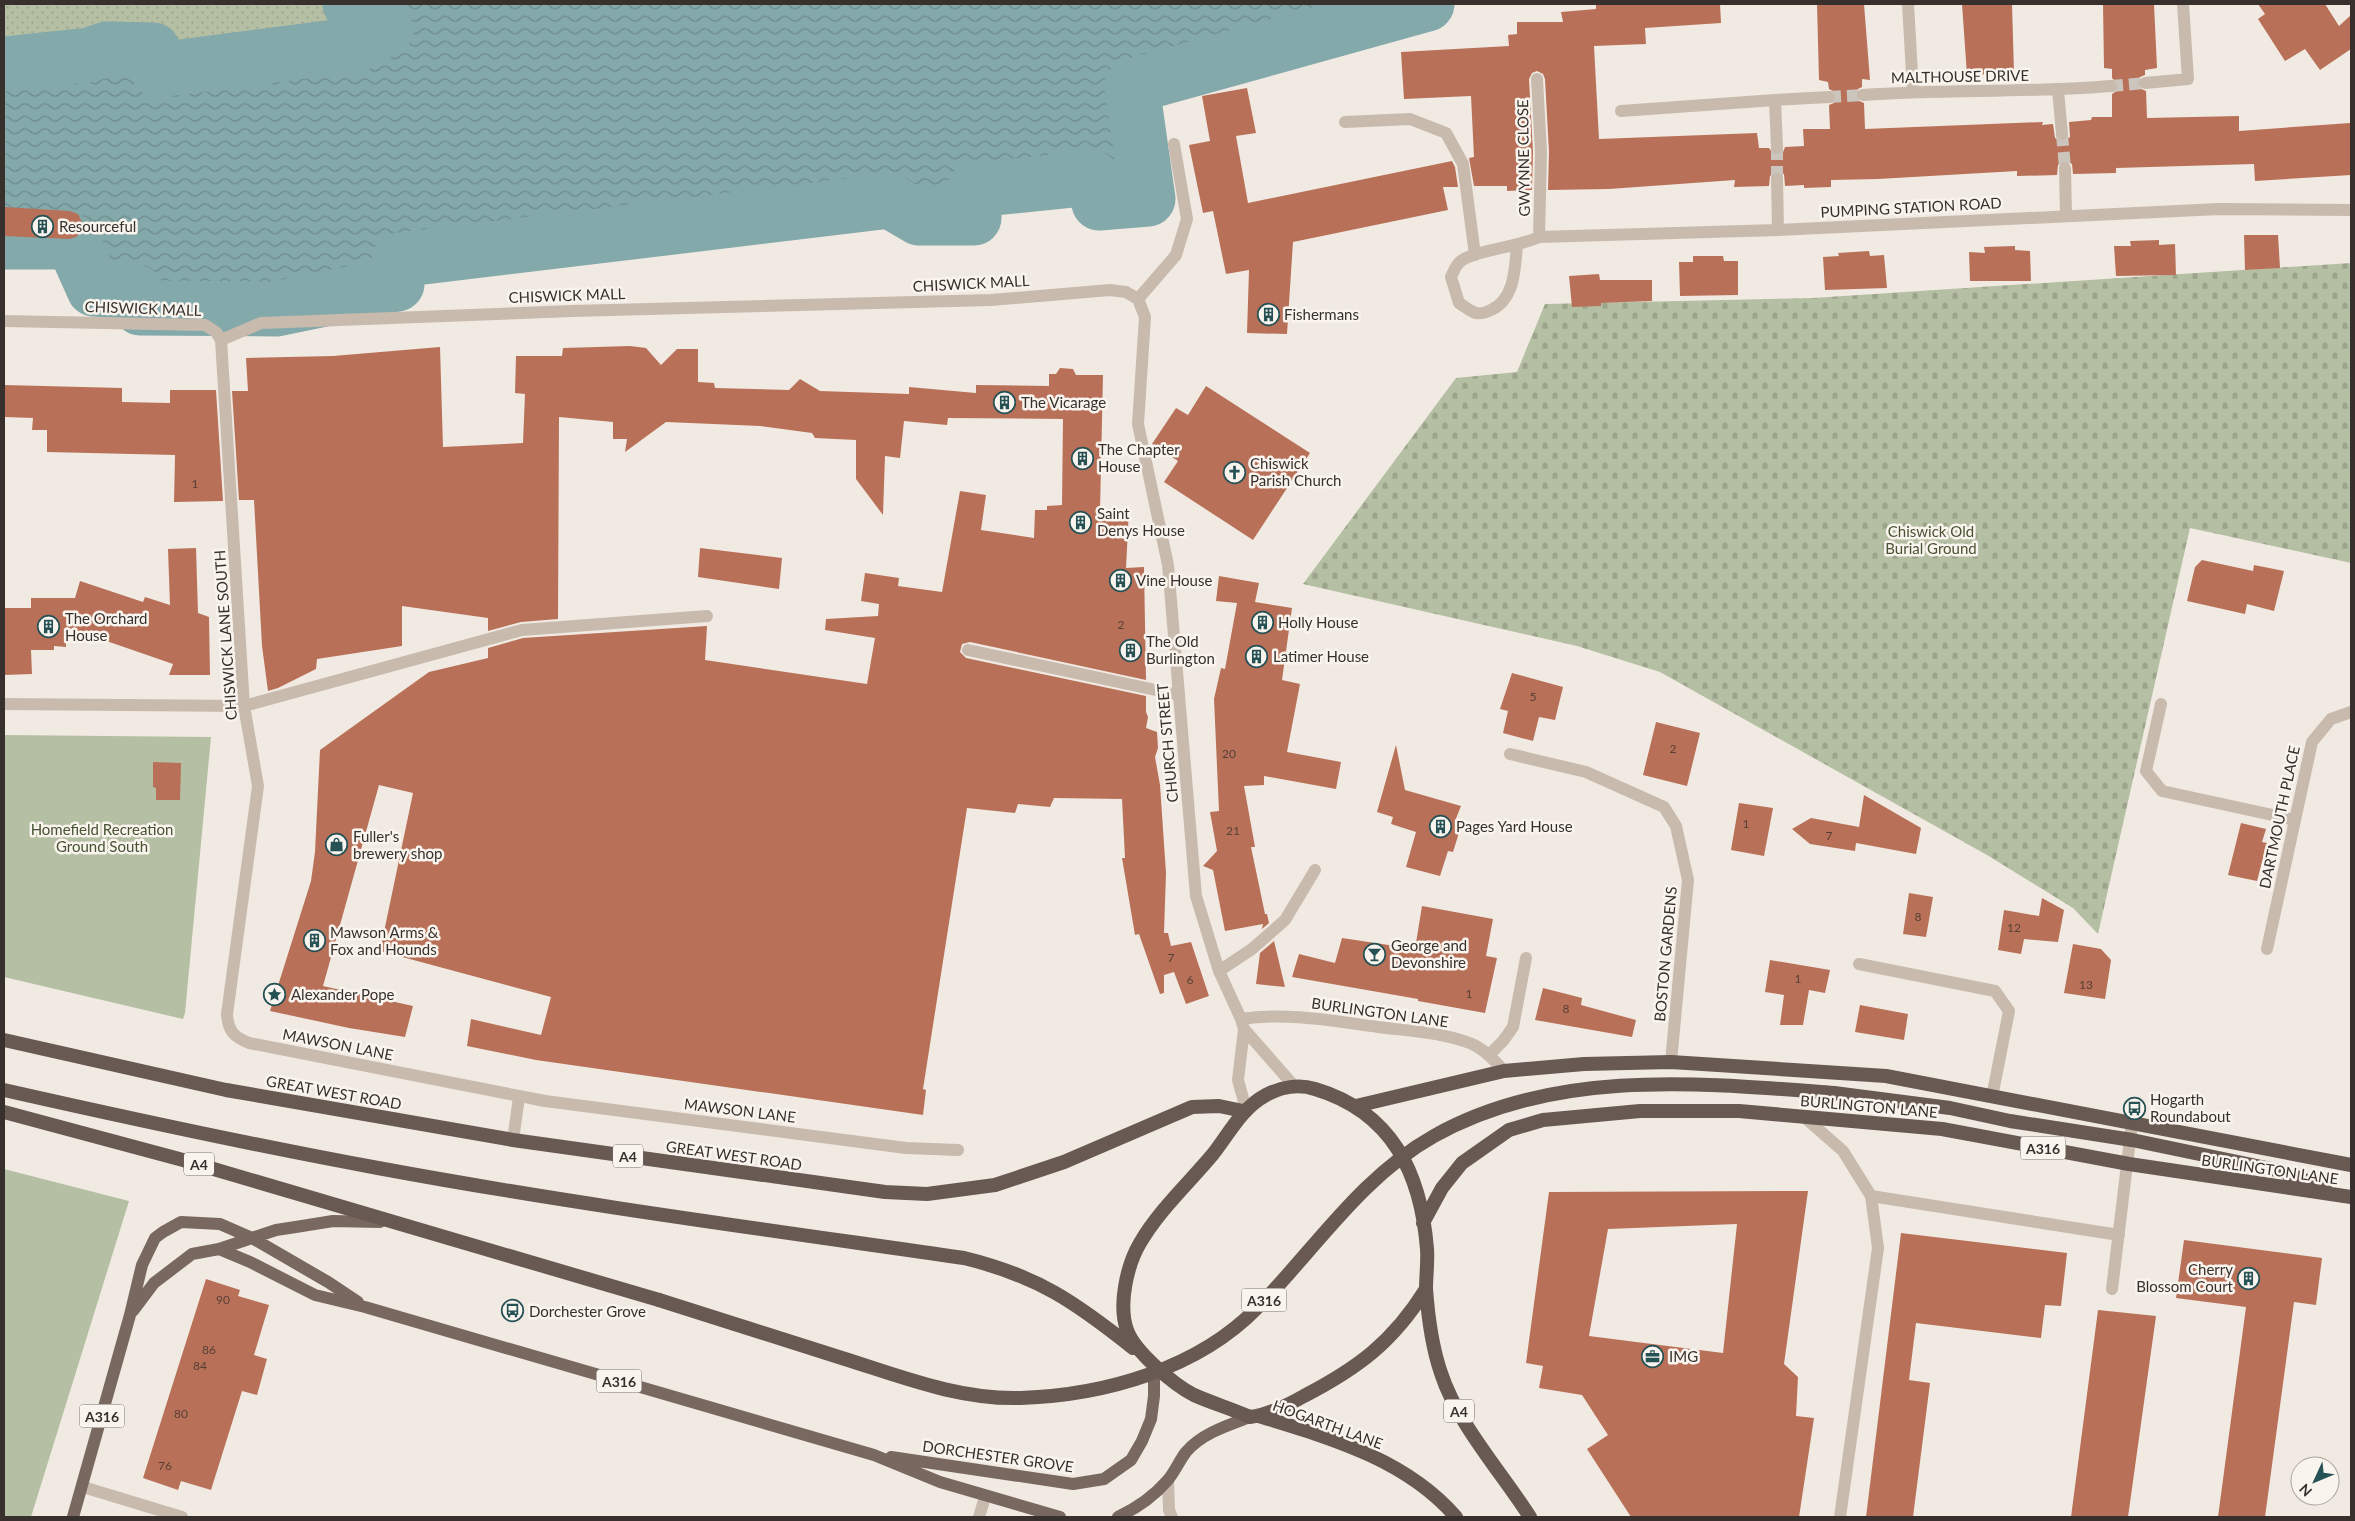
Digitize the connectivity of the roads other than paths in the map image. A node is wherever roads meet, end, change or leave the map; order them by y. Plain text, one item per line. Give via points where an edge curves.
1 (1908, 4) edge
2 (2183, 4) edge
3 (1537, 78) dead end
4 (2145, 83) tunnel mouth
5 (2111, 86) tunnel mouth
6 (2058, 90) junction
7 (1913, 91) junction
8 (1863, 95) tunnel mouth
9 (1829, 97) tunnel mouth
10 (1775, 100) junction
11 (1621, 111) dead end
12 (1345, 122) dead end
13 (2062, 134) tunnel mouth
14 (1174, 144) dead end
15 (1777, 148) tunnel mouth
16 (2065, 168) tunnel mouth
17 (1777, 179) tunnel mouth
18 (2351, 210) edge
19 (2066, 216) junction
20 (1778, 230) junction
21 (1539, 237) junction
22 (1518, 245) junction
23 (1475, 255) junction
24 (1138, 299) junction
25 (4, 321) edge
26 (221, 340) junction
27 (707, 616) dead end
28 (968, 650) dead end
29 (1179, 695) junction
30 (4, 704) edge
31 (2161, 704) dead end
32 (244, 706) junction
33 (2351, 712) edge
34 (1510, 754) dead end
35 (2295, 820) junction
36 (1316, 870) dead end
37 (2268, 949) dead end
38 (1526, 958) dead end
39 (1858, 964) dead end
40 (1219, 971) junction
41 (227, 1014) joint
42 (1242, 1024) junction
43 (4, 1040) edge
44 (1489, 1055) junction
45 (1671, 1062) junction
46 (1504, 1071) junction
47 (1294, 1086) junction
48 (4, 1090) edge
49 (519, 1097) junction
50 (1992, 1097) junction
51 (1356, 1106) junction
52 (1245, 1110) junction
53 (4, 1112) edge
54 (1803, 1116) junction
55 (2132, 1123) junction
56 (513, 1140) junction
57 (2132, 1140) junction
58 (958, 1150) dead end
59 (2129, 1164) junction
60 (2351, 1165) edge
61 (1871, 1196) junction
62 (2349, 1197) edge
63 (392, 1222) junction
64 (1423, 1223) junction
65 (2119, 1235) junction
66 (252, 1238) junction
67 (219, 1249) junction
68 (1426, 1289) junction
69 (2112, 1289) dead end
70 (365, 1307) junction
71 (130, 1315) junction
72 (1140, 1353) junction
73 (1154, 1365) junction
74 (1255, 1416) junction
75 (874, 1455) junction
76 (1168, 1480) junction
77 (82, 1487) junction
78 (985, 1497) junction
79 (73, 1517) edge
80 (182, 1517) edge
81 (979, 1517) edge
82 (1060, 1517) edge
83 (1118, 1517) edge
84 (1172, 1517) edge
85 (1456, 1517) edge
86 (1530, 1517) edge
87 (1840, 1517) edge

1 - 7 street
2 - 4 street via 2188,80
3 - 21 street, GWYNNE CLOSE via 1541,152
5 - 6 street, MALTHOUSE DRIVE
6 - 7 street, MALTHOUSE DRIVE
6 - 13 street
7 - 8 street, MALTHOUSE DRIVE
9 - 10 street
10 - 11 street
10 - 15 street
12 - 23 street via 1410,118 1446,133 1463,164
14 - 24 street via 1187,219 1176,255
16 - 19 street
17 - 20 street
18 - 19 street, PUMPING STATION ROAD via 2219,209
19 - 20 street, PUMPING STATION ROAD
20 - 21 street, PUMPING STATION ROAD
21 - 22 street, PUMPING STATION ROAD
22 - 23 street, PUMPING STATION ROAD
22 - 23 street via 1509,292 1500,306 1486,312 1476,313 1459,303 1451,277 1460,261
24 - 26 street, CHISWICK MALL via 1126,292 1110,290 991,300 261,323
24 - 29 street, CHURCH STREET via 1145,317 1138,424 1168,565
25 - 26 street, CHISWICK MALL via 205,325
26 - 32 street, CHISWICK LANE SOUTH
27 - 32 street via 522,630
28 - 29 street
29 - 40 street, CHURCH STREET via 1196,896
30 - 32 street
31 - 35 street via 2146,771 2162,791
32 - 41 street, CHISWICK LANE SOUTH via 258,786
33 - 35 street, DARTMOUTH PLACE via 2331,719 2312,742
34 - 45 street, BOSTON GARDENS via 1586,772 1664,807 1676,826 1688,880
35 - 37 street, DARTMOUTH PLACE
36 - 40 street via 1285,920 1252,949
38 - 44 street via 1513,1027
39 - 50 street via 1995,991 2008,1011
40 - 42 street, CHURCH STREET
41 - 49 street, MAWSON LANE via 228,1027 237,1038 248,1043
42 - 44 street, BURLINGTON LANE via 1263,1016 1306,1018 1444,1035 1473,1045
42 - 47 street, CHURCH STREET
42 - 52 street via 1238,1080
43 - 56 highway, GREAT WEST ROAD / A4 via 226,1090
44 - 46 street, BURLINGTON LANE
45 - 46 highway, BURLINGTON LANE via 1584,1064
45 - 50 highway, BURLINGTON LANE via 1886,1076
46 - 51 highway, BURLINGTON LANE
47 - 51 highway via 1314,1088
47 - 52 highway via 1267,1094
48 - 72 highway, A4 via 186,1132 388,1170 544,1197 964,1258 1001,1267 1033,1280 1081,1307
49 - 56 street
49 - 58 street, MAWSON LANE via 906,1148
50 - 55 highway, BURLINGTON LANE
51 - 64 highway via 1376,1121 1394,1141 1411,1170
52 - 56 highway, GREAT WEST ROAD / A4 via 1219,1106 1192,1107 1064,1162 1025,1175 995,1184 927,1194 884,1192
52 - 72 highway via 1139,1243 1128,1271 1124,1307 1127,1330
53 - 63 highway, A4 via 183,1160
54 - 59 highway, BURLINGTON LANE / A316 via 1942,1129
54 - 61 street via 1843,1151
54 - 64 highway, BURLINGTON LANE / A316 via 1738,1111 1640,1111 1543,1120 1509,1130 1462,1163 1442,1188
55 - 57 street
55 - 60 highway, BURLINGTON LANE
57 - 59 street
57 - 62 highway, A316 via 2281,1172
57 - 63 highway, A316, bridge via 1950,1108 1834,1093 1697,1085 1631,1086 1538,1096 1470,1119 1433,1136 1398,1160 1369,1184 1256,1309 1225,1334 1192,1354 1154,1372 1084,1392 1018,1398 954,1392 659,1300
59 - 62 highway, BURLINGTON LANE / A316
59 - 65 street
61 - 65 street
61 - 87 street via 1878,1248
63 - 66 main road, A316 via 333,1221 276,1230
64 - 68 highway via 1427,1249
65 - 69 street
66 - 67 main road, A316
66 - 70 main road, DORCHESTER GROVE / A316
66 - 71 main road, A316 via 213,1223 181,1222 163,1232 155,1238 142,1265
67 - 70 main road, DORCHESTER GROVE / A316 via 314,1295
67 - 71 main road, A316 via 192,1254 172,1268 154,1283
68 - 74 highway via 1412,1311 1369,1357 1320,1388
68 - 86 highway, A4 via 1441,1374 1462,1417
70 - 75 main road, DORCHESTER GROVE / A316
71 - 77 main road, A316
72 - 73 highway
73 - 74 highway via 1192,1394
73 - 75 main road, DORCHESTER GROVE / A316 via 1151,1419 1142,1442 1131,1460 1104,1479 1073,1484
74 - 76 main road via 1216,1430 1197,1442
74 - 85 highway, HOGARTH LANE via 1357,1448 1398,1469 1427,1489
75 - 78 main road, DORCHESTER GROVE / A316
76 - 83 main road via 1147,1501
76 - 84 street
77 - 79 main road, A316
77 - 80 street
78 - 81 street
78 - 82 main road, DORCHESTER GROVE / A316

